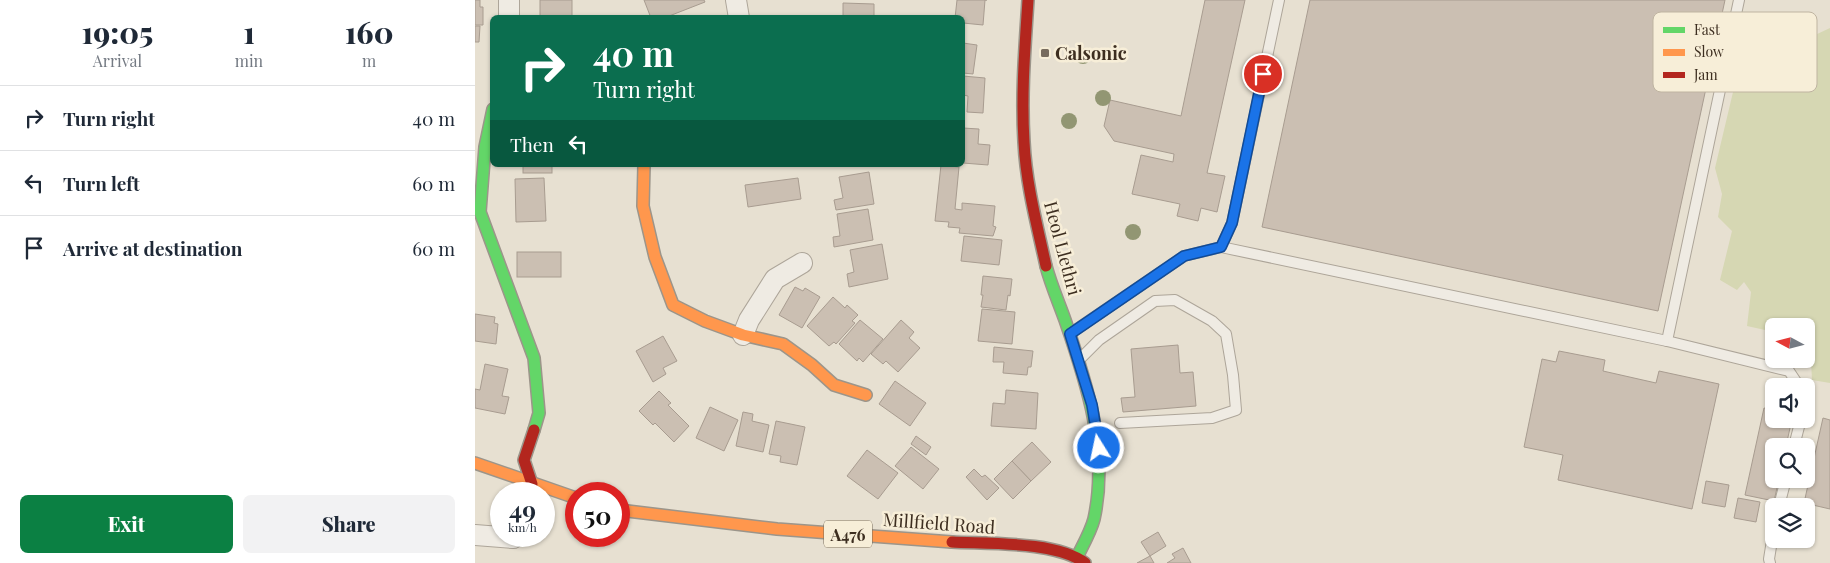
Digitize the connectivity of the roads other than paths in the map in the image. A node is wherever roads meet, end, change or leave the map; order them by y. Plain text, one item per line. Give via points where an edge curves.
1 (509, 0) edge
2 (736, 0) edge
3 (1027, 0) edge
4 (1279, 0) edge
5 (509, 15) edge
6 (738, 15) edge
7 (1720, 92) edge
8 (490, 118) edge
9 (480, 146) edge
10 (644, 167) edge
11 (1221, 247) junction
12 (802, 263) dead end
13 (1070, 334) junction
14 (743, 335) junction
15 (1667, 341) junction
16 (1079, 360) junction
17 (1794, 378) edge
18 (866, 395) dead end
19 (1120, 423) dead end
20 (475, 463) edge
21 (516, 482) edge
22 (529, 482) edge
23 (630, 512) edge
24 (475, 535) edge
25 (490, 536) edge
26 (1771, 548) edge
27 (1081, 560) edge
28 (1770, 563) edge

1 - 5 street
2 - 6 street
3 - 13 main road, Heol Llethri via 1024,143 1032,203 1047,269
4 - 11 lane via 1232,223
7 - 15 lane
8 - 9 main road
9 - 22 main road via 480,212 534,358 539,413 524,460
10 - 14 main road via 643,206 655,257 673,305
11 - 13 lane via 1184,256
11 - 15 lane
12 - 14 street via 775,279
13 - 16 main road, Heol Llethri
14 - 18 main road via 783,344 834,385
15 - 17 lane via 1789,371
16 - 19 lane via 1099,340 1155,301 1175,300 1212,321 1226,334 1236,410 1212,418
16 - 27 main road, Heol Llethri via 1092,405 1099,448 1094,520
20 - 21 main road
23 - 27 main road, Millfield Road / A476 via 772,529 1041,547
24 - 25 street
26 - 28 lane

